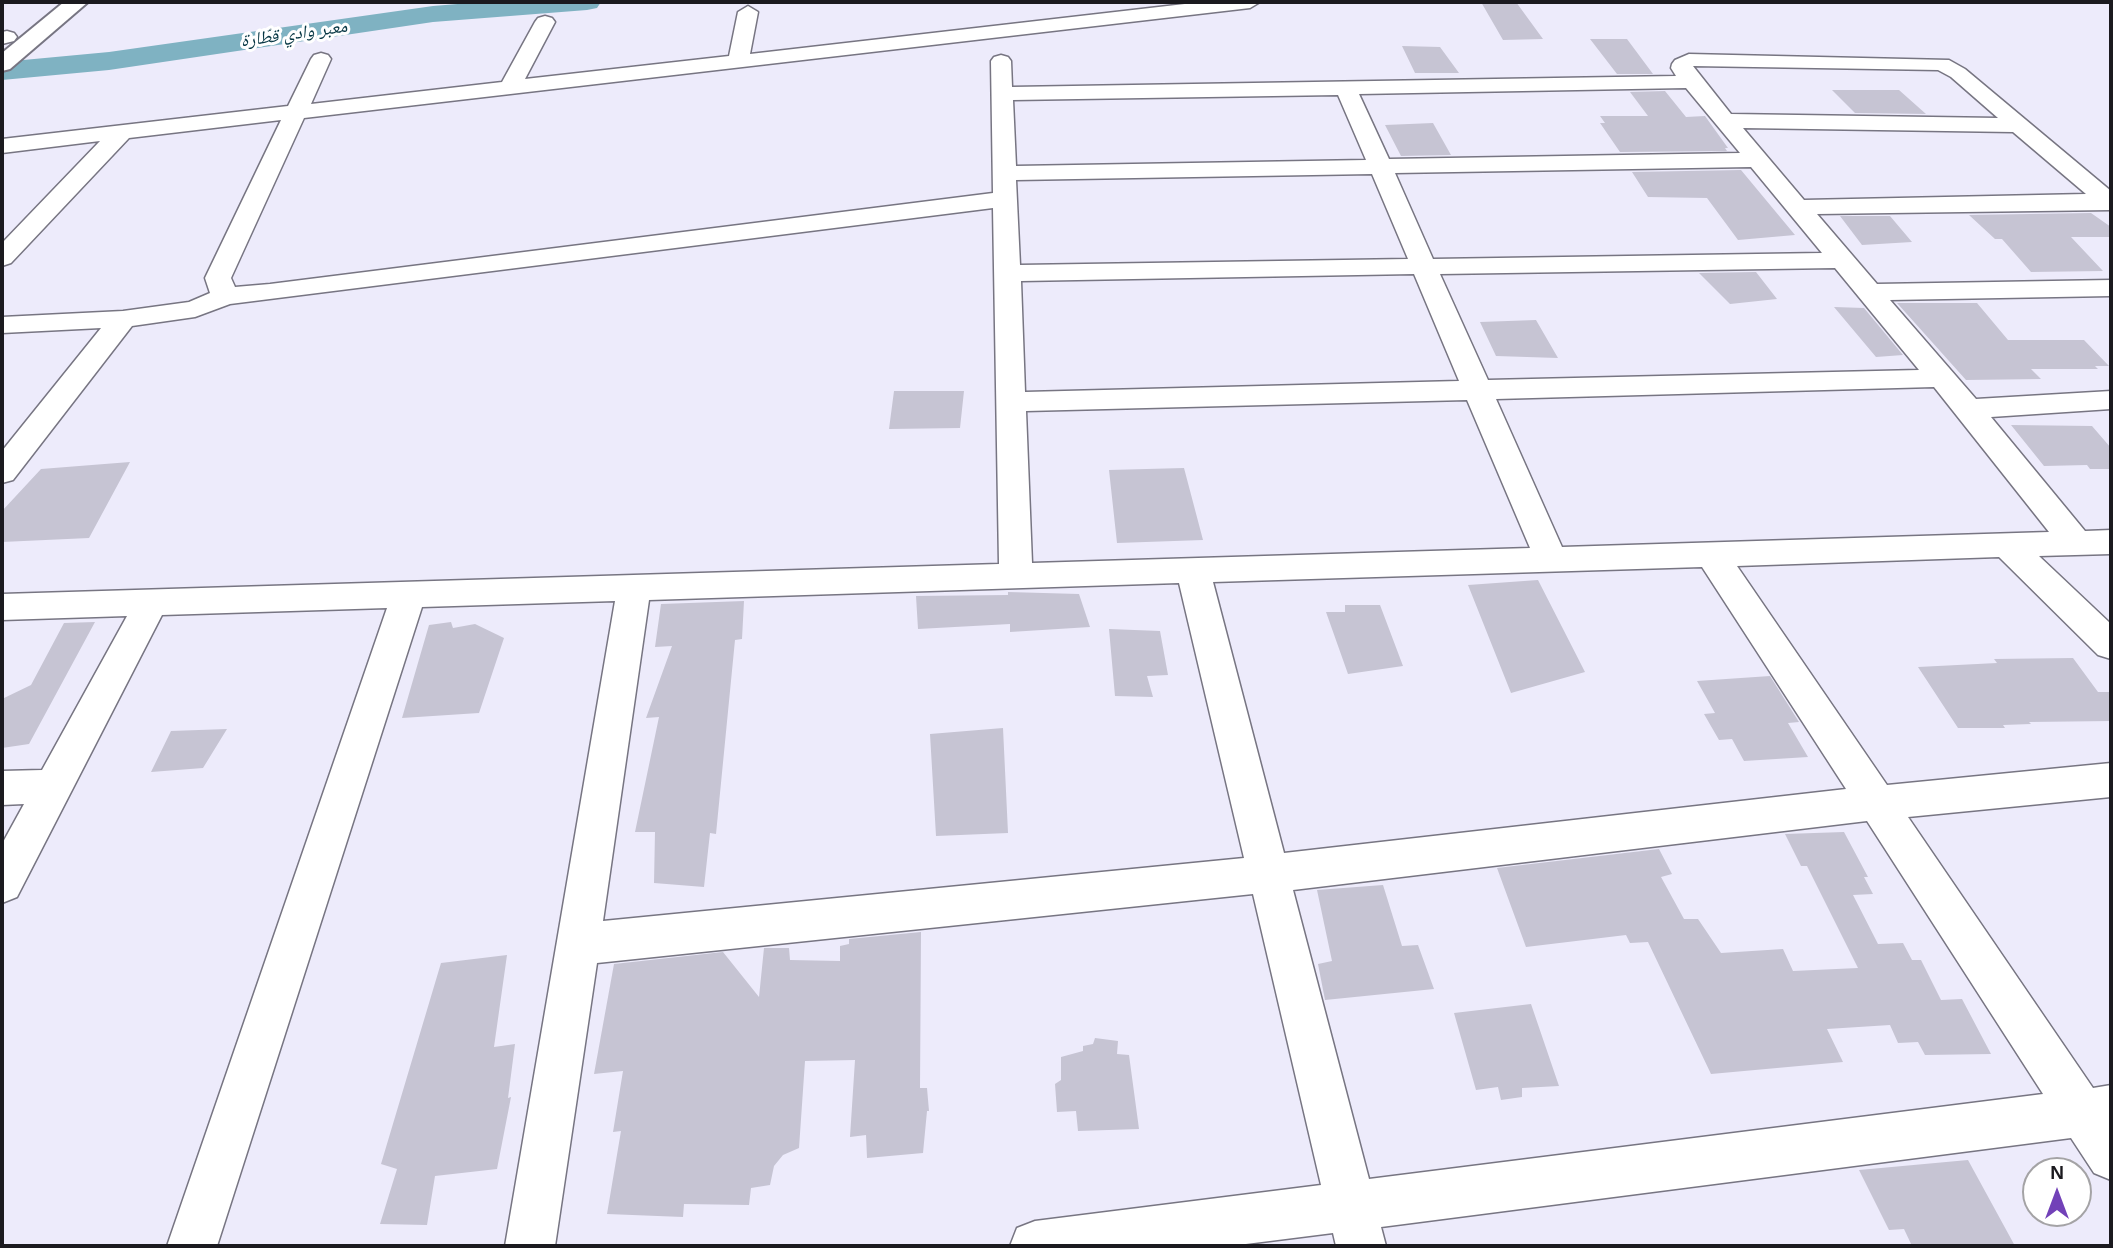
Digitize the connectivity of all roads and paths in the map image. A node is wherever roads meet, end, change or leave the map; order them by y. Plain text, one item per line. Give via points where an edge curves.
1 (51, 2) edge
2 (77, 2) edge
3 (1250, 2) edge
4 (748, 12) dead end
5 (545, 22) dead end
6 (4, 48) edge
7 (321, 59) dead end
8 (738, 61) junction
9 (1001, 61) dead end
10 (1692, 82) junction
11 (510, 87) junction
12 (1346, 88) junction
13 (1002, 94) junction
14 (298, 112) junction
15 (1726, 121) junction
16 (2019, 125) junction
17 (122, 132) junction
18 (2, 146) edge
19 (1759, 160) junction
20 (1380, 167) junction
21 (1004, 186) junction
22 (2110, 202) edge
23 (1798, 206) junction
24 (2, 258) edge
25 (1844, 260) junction
26 (1424, 267) junction
27 (1007, 273) junction
28 (2111, 288) edge
29 (1871, 292) junction
30 (225, 296) junction
31 (123, 319) junction
32 (2, 325) edge
33 (1942, 378) junction
34 (1477, 390) junction
35 (2111, 400) edge
36 (1011, 402) junction
37 (1968, 409) junction
38 (2, 472) edge
39 (2111, 542) edge
40 (2076, 543) junction
41 (2007, 545) junction
42 (1712, 555) junction
43 (1551, 559) junction
44 (1193, 570) junction
45 (1016, 576) junction
46 (634, 588) junction
47 (409, 594) junction
48 (151, 603) junction
49 (2, 607) edge
50 (2111, 645) edge
51 (2111, 780) edge
52 (53, 787) junction
53 (2, 788) edge
54 (1877, 803) junction
55 (1268, 874) junction
56 (2, 884) edge
57 (580, 944) junction
58 (2097, 1111) edge
59 (2111, 1156) edge
60 (1356, 1226) edge
61 (192, 1246) edge
62 (530, 1246) edge
63 (1035, 1246) edge

1 - 6 main road
2 - 6 main road
3 - 8 street via 1005,21
4 - 8 street
5 - 11 street
7 - 14 street
8 - 11 street
9 - 13 street
10 - 12 street
10 - 15 street
10 - 16 street via 1681,68 1689,60 1934,62 1958,74
11 - 14 street
12 - 13 street
12 - 20 street
13 - 21 street
14 - 17 street
14 - 30 street via 218,278
15 - 16 street
15 - 19 street
16 - 22 street
17 - 18 street
17 - 24 street
19 - 20 street
19 - 23 street
20 - 21 street
20 - 26 street
21 - 27 street
21 - 30 street
22 - 23 street
23 - 25 street
25 - 26 street
25 - 29 street
26 - 27 street
26 - 34 street
27 - 36 street
28 - 29 street
29 - 33 street
30 - 31 street via 195,309
31 - 32 street
31 - 38 street
33 - 34 street
33 - 37 street
34 - 36 street
34 - 43 street
35 - 37 street
36 - 45 street
37 - 40 street
39 - 40 street
40 - 41 street
41 - 42 street
41 - 50 street
42 - 43 street
42 - 54 street
43 - 44 street
44 - 45 street
44 - 55 street
45 - 46 street
46 - 47 street
46 - 57 street
47 - 48 street
47 - 61 street
48 - 49 street
48 - 52 street
51 - 54 street
52 - 53 street
52 - 56 street
54 - 55 street
54 - 58 street
55 - 57 street
55 - 60 street
57 - 62 street
58 - 59 street
58 - 60 street
60 - 63 street

